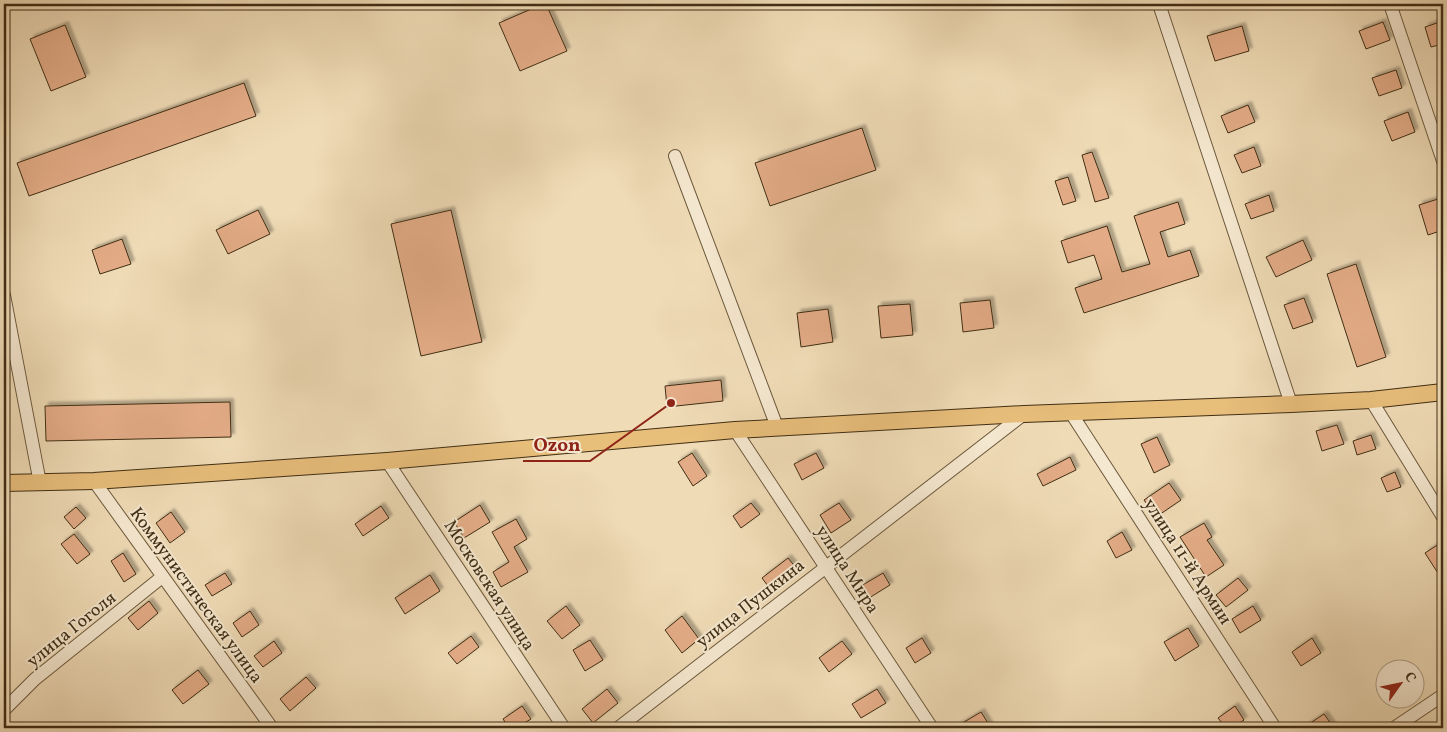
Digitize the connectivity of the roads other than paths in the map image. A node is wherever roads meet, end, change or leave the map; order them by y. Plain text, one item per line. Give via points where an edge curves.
1 (1159, 4) edge
2 (1390, 4) edge
3 (674, 156) dead end
4 (1443, 160) edge
5 (4, 295) edge
6 (1443, 392) edge
7 (1372, 400) junction
8 (1291, 404) junction
9 (1071, 413) junction
10 (1024, 414) junction
11 (777, 427) junction
12 (735, 430) junction
13 (387, 461) junction
14 (94, 481) junction
15 (40, 483) junction
16 (4, 484) edge
17 (1443, 517) edge
18 (825, 566) junction
19 (162, 577) junction
20 (1443, 695) edge
21 (4, 710) edge
22 (272, 728) edge
23 (564, 728) edge
24 (618, 728) edge
25 (932, 728) edge
26 (1276, 728) edge
27 (1394, 728) edge

1 - 8 street
2 - 4 street
3 - 11 street
5 - 15 street
6 - 7 main road
7 - 8 main road
7 - 17 street
8 - 9 main road
9 - 10 main road
9 - 26 street, улица 11-й Армии
10 - 11 main road
10 - 18 street, улица Пушкина
11 - 12 main road
12 - 13 main road
12 - 18 street, улица Мира
13 - 14 main road
13 - 23 street, Московская улица
14 - 15 main road
14 - 19 street, Коммунистическая улица
15 - 16 main road
18 - 24 street, улица Пушкина
18 - 25 street, улица Мира
19 - 21 street, улица Гоголя via 35,679
19 - 22 street, Коммунистическая улица
20 - 27 street

